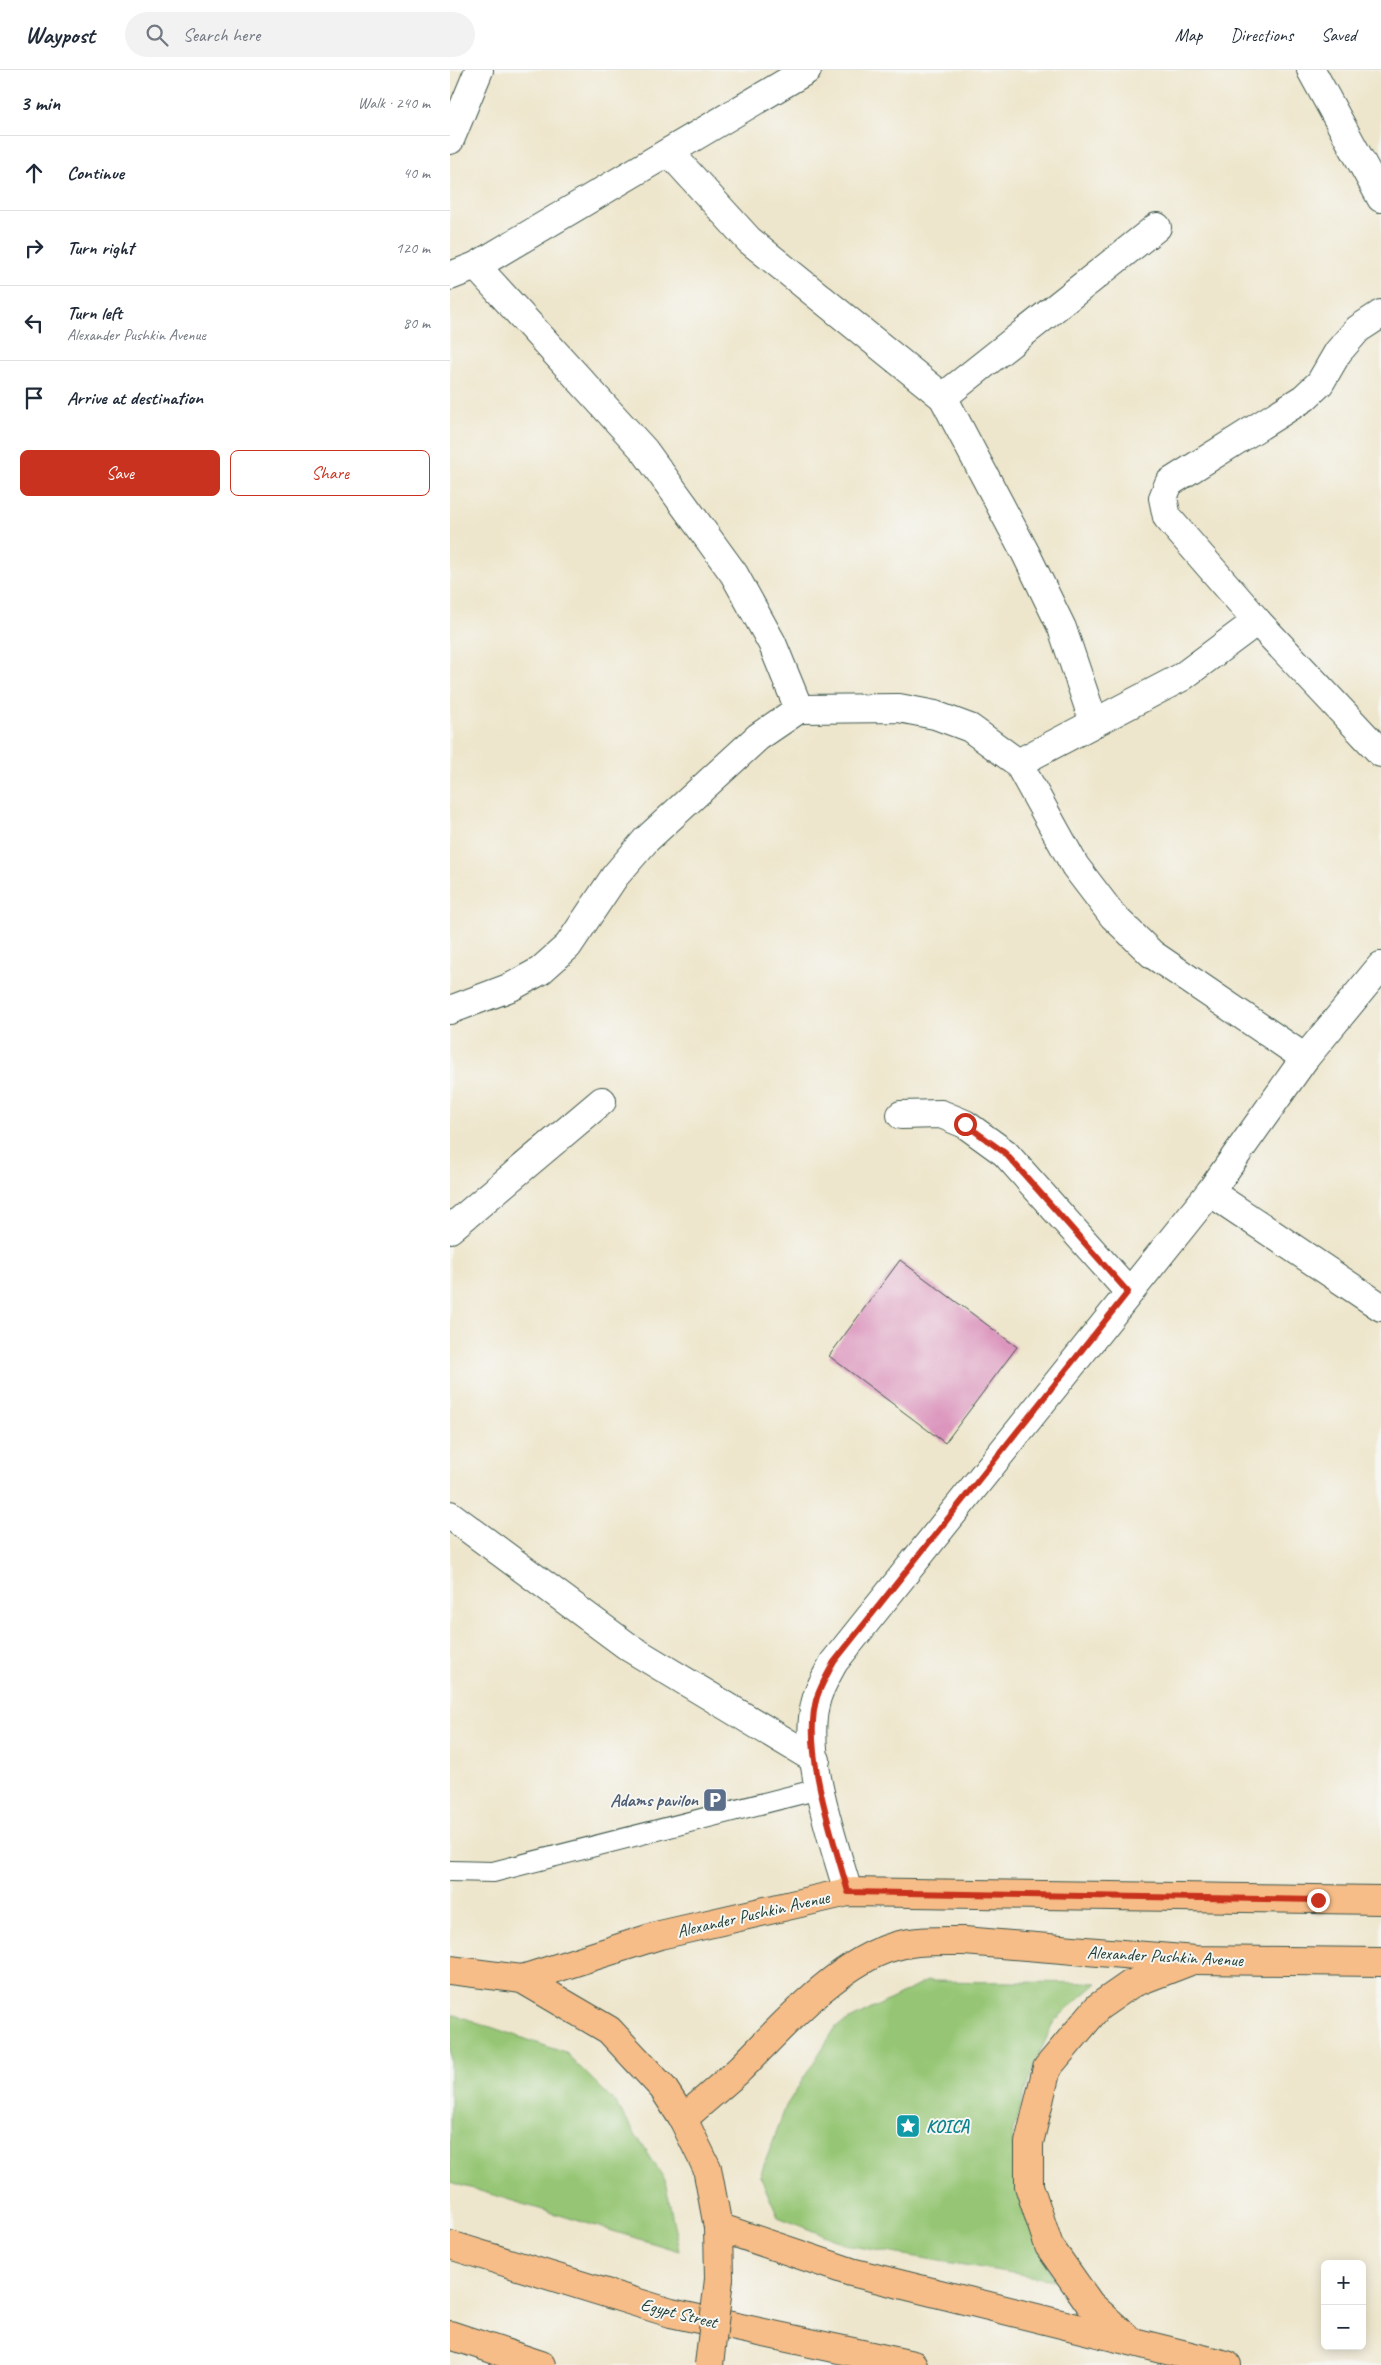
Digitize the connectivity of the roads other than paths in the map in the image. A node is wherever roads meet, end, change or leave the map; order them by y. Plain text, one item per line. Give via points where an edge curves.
1 (479, 70) edge
2 (807, 70) edge
3 (1311, 70) edge
4 (450, 140) edge
5 (669, 152) junction
6 (1381, 198) edge
7 (1157, 227) dead end
8 (476, 266) junction
9 (450, 276) edge
10 (1381, 314) edge
11 (943, 397) junction
12 (1256, 622) junction
13 (799, 709) junction
14 (1094, 723) junction
15 (1381, 753) edge
16 (1018, 763) junction
17 (1381, 966) edge
18 (450, 1010) edge
19 (1305, 1058) junction
20 (602, 1101) dead end
21 (901, 1115) dead end
22 (1210, 1192) junction
23 (450, 1228) edge
24 (1128, 1292) junction
25 (1381, 1307) edge
26 (450, 1515) edge
27 (816, 1760) junction
28 (819, 1789) junction
29 (450, 1871) edge
30 (848, 1892) junction
31 (1381, 1900) edge
32 (1194, 1960) junction
33 (1381, 1962) edge
34 (450, 1970) edge
35 (522, 1978) junction
36 (683, 2119) junction
37 (718, 2227) junction
38 (450, 2245) edge
39 (450, 2335) edge
40 (1128, 2339) junction
41 (541, 2365) edge
42 (709, 2365) edge
43 (913, 2365) edge
44 (1227, 2365) edge

1 - 4 street
2 - 5 street
3 - 6 street
5 - 8 street
5 - 11 street via 749,240
7 - 11 street
8 - 9 street
8 - 13 street via 644,450 734,574 772,643
10 - 12 street via 1358,329 1338,352 1320,383 1304,398 1169,483 1163,498 1167,516
11 - 14 street via 1062,628
12 - 14 street via 1182,677
12 - 15 street
13 - 16 street via 899,708 935,715 970,728
13 - 18 street via 758,738 646,840 615,876 568,946 540,972
14 - 16 street
16 - 19 street via 1075,866 1113,916 1152,954
17 - 19 street
19 - 22 street
20 - 23 street
21 - 24 street via 941,1114 965,1124 1005,1153
22 - 24 street
22 - 25 street
24 - 27 street via 834,1662 817,1697 813,1724
26 - 27 street via 630,1648
27 - 28 street
28 - 29 lane via 493,1872
28 - 30 street
30 - 31 main road, Alexander Pushkin Avenue
30 - 35 main road, Alexander Pushkin Avenue via 660,1934
32 - 33 main road, Alexander Pushkin Avenue
32 - 36 main road, Alexander Pushkin Avenue via 964,1941 895,1946 828,1984
32 - 40 main road via 1131,1984 1098,2007 1047,2068 1029,2143 1029,2186 1050,2246 1090,2304
34 - 35 main road
35 - 36 main road via 609,2030 663,2088
36 - 37 main road via 707,2168
37 - 40 main road via 851,2272
37 - 42 main road, bridge via 719,2279
38 - 43 main road, Egypt Street via 671,2313
39 - 41 main road
40 - 44 main road

